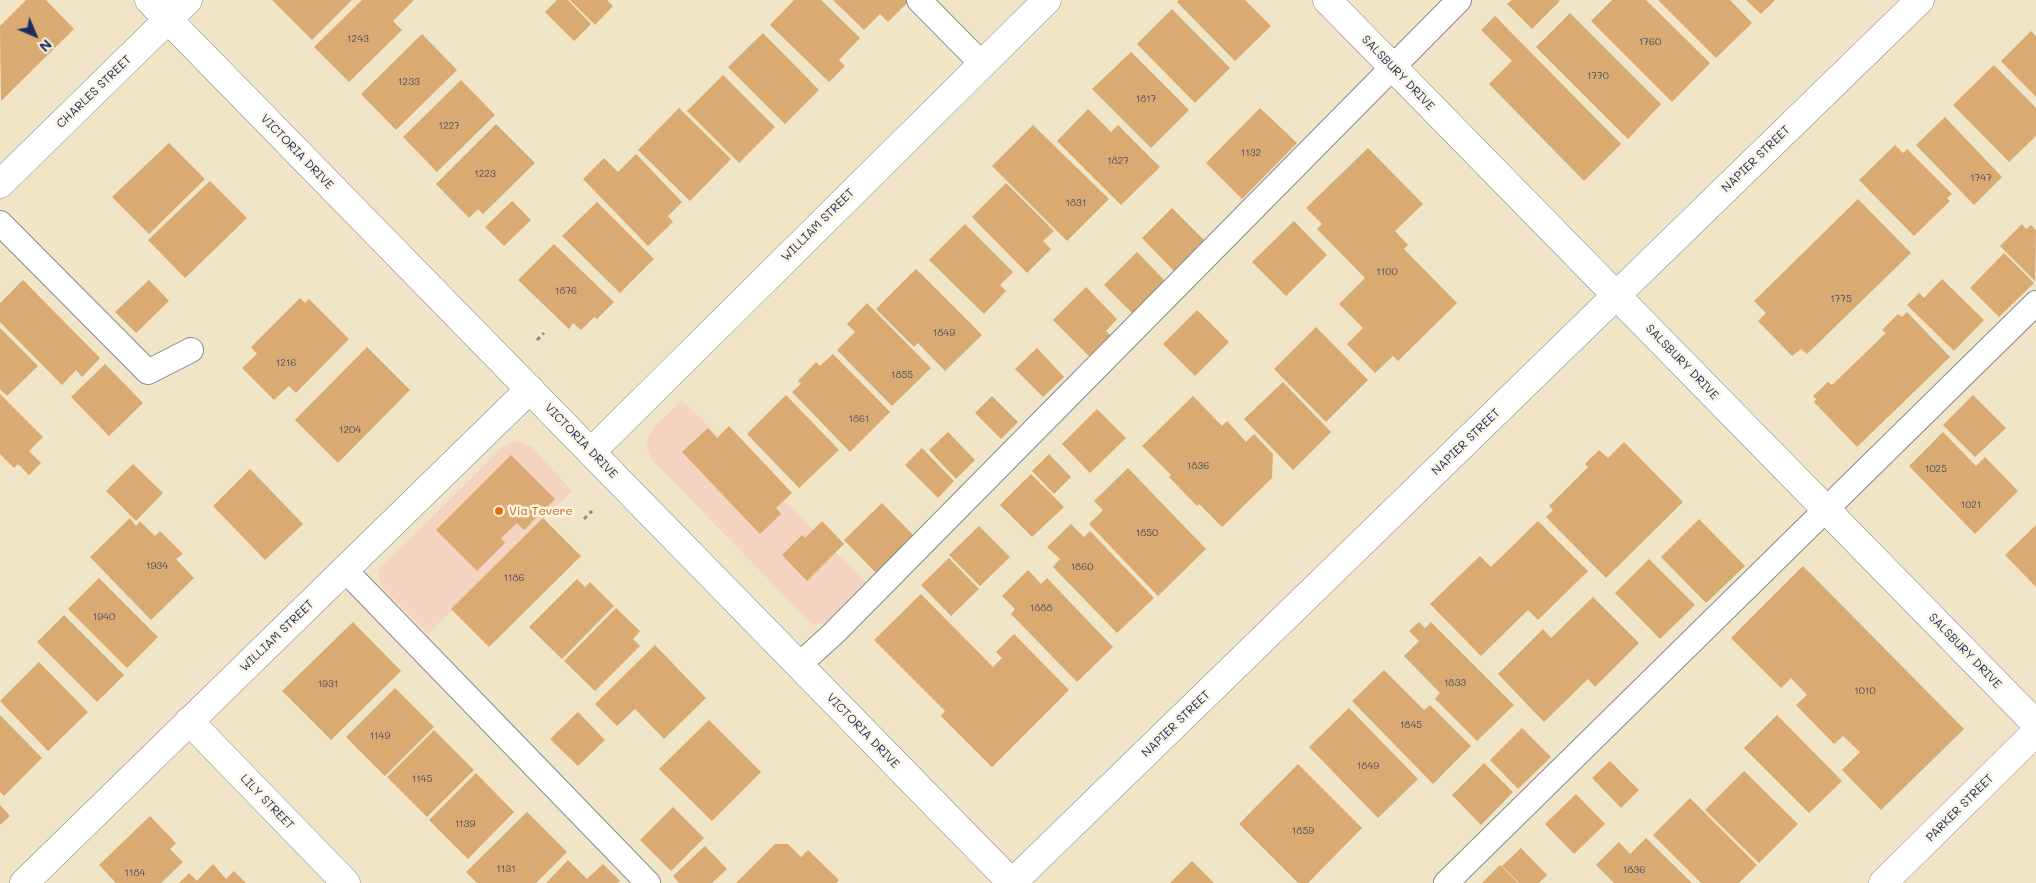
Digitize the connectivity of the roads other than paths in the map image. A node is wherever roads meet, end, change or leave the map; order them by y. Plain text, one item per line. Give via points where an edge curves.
1 (149, 0) edge
2 (188, 0) edge
3 (919, 0) edge
4 (1047, 0) edge
5 (1328, 0) edge
6 (1459, 0) edge
7 (1920, 0) edge
8 (168, 20) junction
9 (981, 64) junction
10 (1392, 66) junction
11 (0, 184) edge
12 (0, 224) edge
13 (1616, 296) junction
14 (2036, 303) edge
15 (191, 350) dead end
16 (530, 389) junction
17 (591, 452) junction
18 (1826, 510) junction
19 (345, 570) junction
20 (799, 666) junction
21 (189, 722) junction
22 (2036, 724) edge
23 (2036, 732) edge
24 (24, 883) edge
25 (346, 883) edge
26 (648, 883) edge
27 (1012, 883) edge
28 (1446, 883) edge
29 (1883, 883) edge

1 - 8 street, VICTORIA DRIVE
2 - 8 street, CHARLES STREET
3 - 9 lane
4 - 9 street, WILLIAM STREET
5 - 10 street, SALSBURY DRIVE
6 - 10 lane
7 - 13 street, NAPIER STREET
8 - 11 street, CHARLES STREET
8 - 16 street, VICTORIA DRIVE
9 - 17 street, WILLIAM STREET
10 - 13 street, SALSBURY DRIVE
10 - 20 lane
12 - 15 lane via 148,372
13 - 18 street, SALSBURY DRIVE
13 - 27 street, NAPIER STREET
14 - 18 lane
16 - 17 street, VICTORIA DRIVE
16 - 19 street, WILLIAM STREET
17 - 20 street, VICTORIA DRIVE
18 - 22 street, SALSBURY DRIVE
18 - 28 lane
19 - 21 street, WILLIAM STREET
19 - 26 lane
20 - 27 street, VICTORIA DRIVE
21 - 24 street, WILLIAM STREET
21 - 25 street, LILY STREET
23 - 29 street, PARKER STREET

